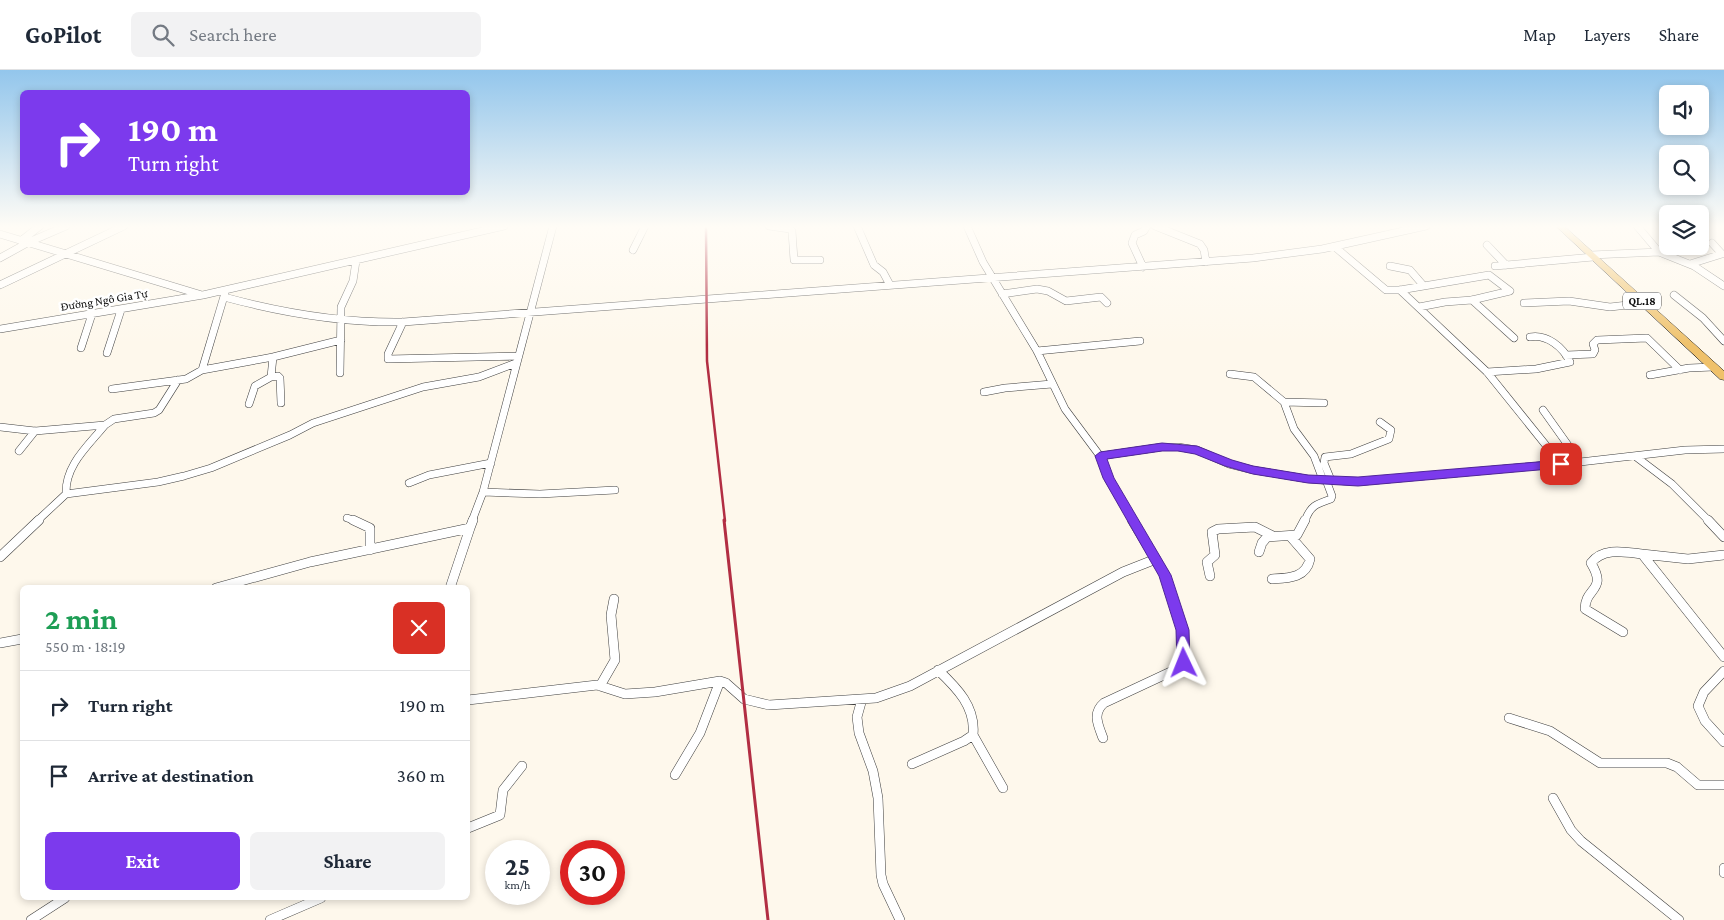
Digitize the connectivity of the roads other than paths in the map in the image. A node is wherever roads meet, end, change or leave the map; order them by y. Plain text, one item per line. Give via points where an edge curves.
1 (40, 266) edge
2 (108, 266) edge
3 (337, 266) edge
4 (355, 266) edge
5 (543, 266) edge
6 (875, 266) edge
7 (985, 266) edge
8 (1143, 266) joint
9 (1148, 266) edge
10 (1357, 266) edge
11 (1390, 266) dead end
12 (1495, 266) dead end
13 (1499, 266) edge
14 (1603, 266) edge
15 (1693, 266) edge
16 (992, 278) junction
17 (0, 284) edge
18 (890, 285) junction
19 (1423, 285) junction
20 (1724, 286) edge
21 (1400, 290) junction
22 (225, 294) junction
23 (1002, 294) junction
24 (203, 295) junction
25 (1674, 295) dead end
26 (1472, 300) junction
27 (1108, 303) dead end
28 (1524, 303) dead end
29 (1645, 303) junction
30 (1420, 307) junction
31 (121, 310) junction
32 (530, 313) junction
33 (92, 314) junction
34 (342, 322) junction
35 (403, 322) junction
36 (0, 329) edge
37 (1530, 336) dead end
38 (1514, 338) dead end
39 (341, 340) junction
40 (1140, 341) dead end
41 (1724, 341) edge
42 (80, 348) dead end
43 (1037, 351) junction
44 (107, 353) dead end
45 (1566, 355) junction
46 (273, 357) junction
47 (517, 360) junction
48 (1713, 367) junction
49 (202, 370) junction
50 (1680, 370) junction
51 (1487, 372) junction
52 (340, 373) dead end
53 (1230, 374) dead end
54 (1650, 375) dead end
55 (271, 377) junction
56 (1724, 377) edge
57 (178, 380) junction
58 (1052, 384) junction
59 (112, 389) dead end
60 (984, 392) dead end
61 (1284, 402) junction
62 (280, 403) dead end
63 (1324, 403) dead end
64 (249, 404) dead end
65 (1544, 410) dead end
66 (1380, 422) dead end
67 (105, 425) junction
68 (0, 427) edge
69 (36, 431) junction
70 (1724, 449) edge
71 (19, 451) dead end
72 (1100, 456) junction
73 (1635, 456) junction
74 (1580, 462) junction
75 (491, 463) junction
76 (1561, 464) junction
77 (1327, 480) junction
78 (408, 483) dead end
79 (615, 490) dead end
80 (483, 492) junction
81 (66, 494) junction
82 (346, 518) dead end
83 (470, 528) junction
84 (1273, 536) junction
85 (1290, 536) junction
86 (1724, 537) edge
87 (370, 550) junction
88 (1259, 552) dead end
89 (1642, 554) junction
90 (1724, 555) edge
91 (0, 557) edge
92 (1156, 559) junction
93 (1210, 576) dead end
94 (1272, 579) dead end
95 (240, 584) edge
96 (451, 585) edge
97 (614, 599) dead end
98 (1623, 632) dead end
99 (20, 639) edge
100 (0, 643) edge
101 (1724, 656) edge
102 (938, 670) junction
103 (1724, 671) edge
104 (720, 681) junction
105 (600, 686) junction
106 (862, 699) junction
107 (470, 700) edge
108 (1509, 718) dead end
109 (973, 734) junction
110 (1103, 738) dead end
111 (1724, 742) edge
112 (912, 764) dead end
113 (522, 766) dead end
114 (675, 775) dead end
115 (1724, 785) edge
116 (1003, 788) dead end
117 (1553, 798) dead end
118 (470, 827) edge
119 (1724, 868) edge
120 (1724, 873) edge
121 (61, 900) edge
122 (316, 900) edge
123 (31, 920) edge
124 (270, 920) edge
125 (900, 920) edge
126 (1679, 920) edge

1 - 17 street
2 - 24 street
3 - 22 street, Đường Ngô Gia Tự
4 - 34 street via 353,281 341,308
5 - 32 street
6 - 18 street via 883,272
7 - 16 street
8 - 9 street
8 - 16 street
10 - 21 street via 1386,290
11 - 19 street via 1410,270
12 - 13 street
14 - 29 main road, QL.18
15 - 20 street
16 - 18 street
16 - 23 street
18 - 32 street
19 - 21 street
19 - 26 street via 1489,275 1510,291
21 - 30 street
22 - 24 street, Đường Ngô Gia Tự
22 - 34 street via 267,309
22 - 49 street
23 - 27 street via 1037,289 1066,301 1101,297
23 - 43 street
24 - 31 street, Đường Ngô Gia Tự
25 - 41 street
26 - 30 street
26 - 38 street
28 - 29 street via 1562,300 1610,307
29 - 48 main road, QL.18
30 - 51 street
31 - 33 street, Đường Ngô Gia Tự
31 - 44 street
32 - 35 street
32 - 47 street
33 - 36 street, Đường Ngô Gia Tự
33 - 42 street
34 - 35 street
34 - 39 street
35 - 47 street via 388,359
37 - 45 street via 1543,337
39 - 46 street
39 - 52 street
40 - 43 street
43 - 58 street
45 - 50 street via 1593,354 1593,344 1597,340 1647,338
45 - 51 street via 1570,362 1559,366
46 - 49 street
46 - 55 street
47 - 75 street
47 - 81 street via 478,377 423,387 321,420 211,468 158,482
48 - 50 street
48 - 56 main road, QL.18
49 - 57 street
50 - 54 street
51 - 76 street
53 - 61 street via 1254,377
55 - 62 street via 280,378
55 - 64 street via 254,385
57 - 59 street
57 - 67 street via 160,410 114,419
58 - 60 street
58 - 72 street via 1065,409
61 - 63 street
61 - 77 street via 1294,429
65 - 74 street
66 - 77 street via 1391,430 1389,438 1351,454 1325,457
67 - 69 street
67 - 81 street via 72,463 64,488
68 - 69 street
69 - 71 street
70 - 73 street
72 - 77 street via 1178,447 1197,450 1253,470
72 - 92 street via 1108,478
73 - 74 street
73 - 86 street via 1672,484
74 - 76 street
75 - 78 street via 429,475
75 - 80 street
76 - 77 street via 1358,482
77 - 85 street via 1331,499 1314,505 1302,529
79 - 80 street via 540,494
80 - 83 street
81 - 91 street
82 - 87 street via 370,528
83 - 87 street
83 - 96 street
84 - 85 street
84 - 88 street via 1267,537
84 - 93 street via 1255,527 1212,532 1215,555 1207,562
85 - 94 street via 1310,559 1310,566 1293,578
87 - 95 street
89 - 90 street via 1688,559
89 - 98 street via 1601,553 1591,563 1598,582 1584,603 1585,609
89 - 101 street
92 - 102 street via 1123,572
92 - 110 street via 1165,575 1183,630 1184,663 1098,708 1096,718
97 - 105 street via 611,622 615,660
99 - 100 street
102 - 106 street via 890,694
102 - 109 street via 968,707 975,724
103 - 111 street via 1700,695 1697,710
104 - 105 street via 625,694
104 - 106 street via 726,682 744,699 759,704
104 - 114 street via 700,733
105 - 107 street
106 - 125 street via 857,716 858,733 873,770 878,798 881,874
108 - 115 street via 1550,731 1600,763 1667,763 1698,785
109 - 112 street
109 - 116 street
113 - 118 street via 504,790 500,815
117 - 126 street via 1581,841
119 - 120 street
121 - 123 street
122 - 124 street

